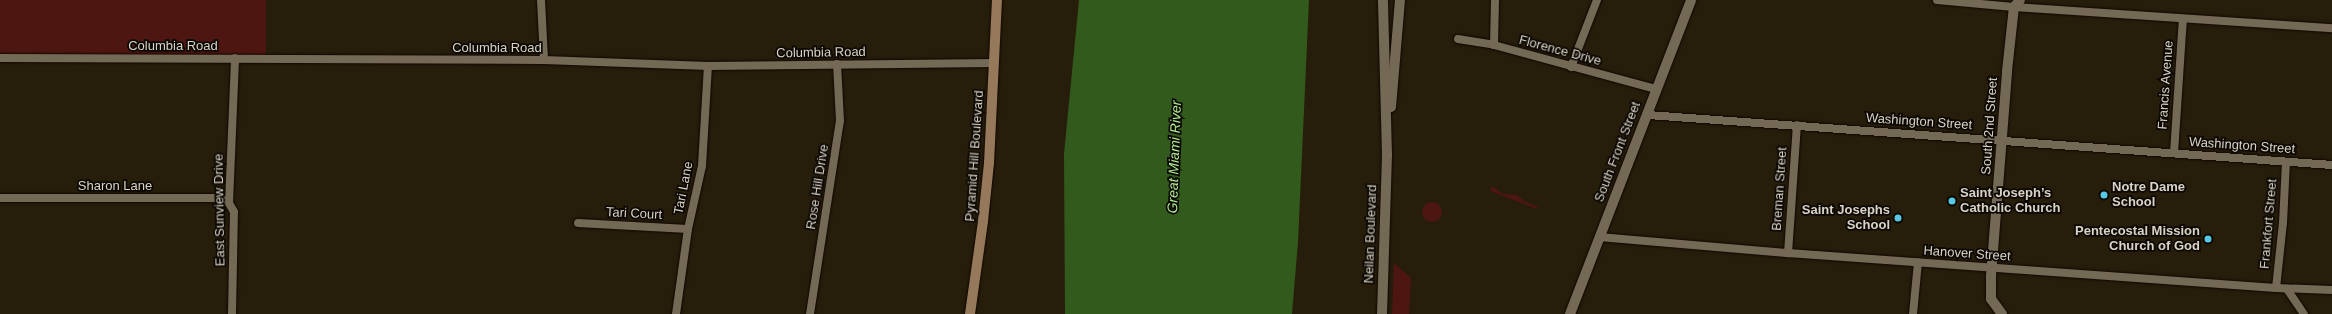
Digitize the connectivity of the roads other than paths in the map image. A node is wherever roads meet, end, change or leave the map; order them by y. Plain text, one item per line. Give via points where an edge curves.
1 (541, 0) edge
2 (997, 0) edge
3 (1383, 0) edge
4 (1400, 0) edge
5 (1495, 0) edge
6 (1597, 0) edge
7 (1691, 0) edge
8 (1937, 0) edge
9 (2014, 2) edge
10 (2183, 19) junction
11 (2332, 28) edge
12 (1458, 39) dead end
13 (1494, 46) junction
14 (0, 58) edge
15 (235, 58) junction
16 (544, 60) junction
17 (994, 63) junction
18 (837, 64) junction
19 (708, 66) junction
20 (1571, 67) junction
21 (1656, 89) junction
22 (1648, 115) junction
23 (1797, 125) junction
24 (2002, 140) junction
25 (2174, 153) junction
26 (1387, 155) junction
27 (2286, 162) junction
28 (2332, 165) edge
29 (0, 198) edge
30 (229, 203) junction
31 (578, 223) dead end
32 (688, 229) junction
33 (1600, 237) junction
34 (1788, 254) junction
35 (1918, 262) junction
36 (1992, 268) junction
37 (2276, 288) junction
38 (2287, 289) junction
39 (2332, 290) edge
40 (232, 314) edge
41 (676, 314) edge
42 (810, 314) edge
43 (970, 314) edge
44 (1382, 314) edge
45 (1570, 314) edge
46 (1913, 314) edge
47 (2002, 314) edge
48 (2304, 314) edge

1 - 16 street
2 - 17 main road, Pyramid Hill Boulevard
3 - 26 street, Neilan Boulevard
4 - 26 street, Neilan Boulevard
5 - 13 street
6 - 20 street
7 - 21 street, South Front Street
8 - 9 street
9 - 10 street
9 - 24 street, South 2nd Street
10 - 11 street
10 - 25 street, Francis Avenue
12 - 13 street, Florence Drive
13 - 20 street, Florence Drive
14 - 15 street, Columbia Road
15 - 16 street, Columbia Road
15 - 30 street, East Sunview Drive
16 - 19 street, Columbia Road
17 - 18 street, Columbia Road
17 - 43 main road, Pyramid Hill Boulevard via 983,228
18 - 19 street, Columbia Road
18 - 42 street, Rose Hill Drive via 840,121
19 - 32 street, Tari Lane via 702,166
20 - 21 street, Florence Drive
21 - 22 street, South Front Street
22 - 23 street, Washington Street
22 - 33 street, South Front Street
23 - 24 street, Washington Street
23 - 34 street, Breman Street
24 - 25 street, Washington Street
24 - 36 street, South 2nd Street
25 - 27 street, Washington Street
26 - 44 street, Neilan Boulevard
27 - 28 street, Washington Street
27 - 37 street, Frankfort Street
29 - 30 street, Sharon Lane via 220,198
30 - 40 street, East Sunview Drive via 234,212
31 - 32 street, Tari Court
32 - 41 street, Tari Lane
33 - 34 street, Hanover Street
33 - 45 street, South Front Street
34 - 35 street, Hanover Street
35 - 36 street, Hanover Street
35 - 46 street
36 - 37 street, Hanover Street
36 - 47 street, South 2nd Street via 1991,299
37 - 38 street, Hanover Street
38 - 39 street, Hanover Street
38 - 48 street

